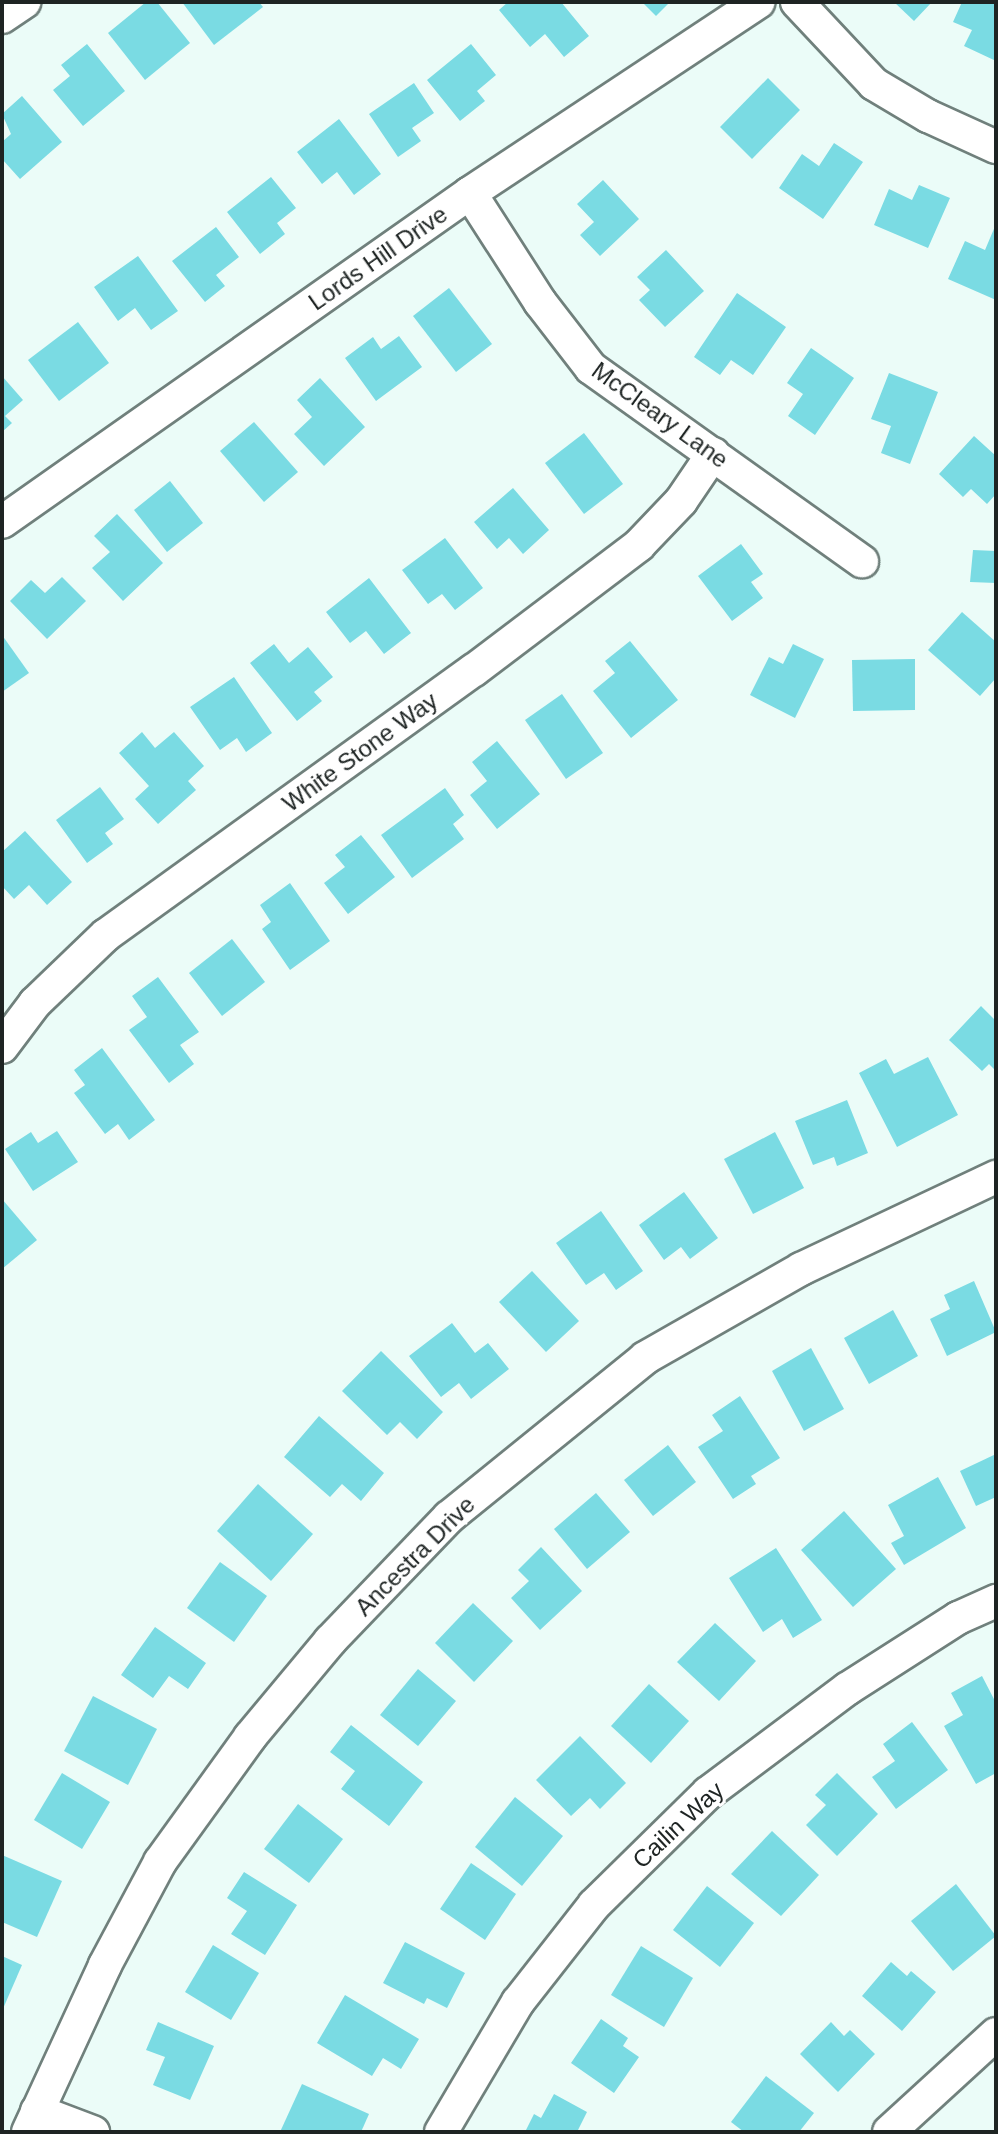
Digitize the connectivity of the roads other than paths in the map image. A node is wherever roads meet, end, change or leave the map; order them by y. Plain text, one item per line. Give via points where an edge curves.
1 (24, 2) edge
2 (759, 2) edge
3 (797, 2) edge
4 (2, 17) edge
5 (996, 147) edge
6 (470, 193) junction
7 (713, 454) junction
8 (2, 522) edge
9 (862, 561) dead end
10 (2, 1047) edge
11 (996, 1177) edge
12 (996, 1601) edge
13 (996, 2034) edge
14 (32, 2121) edge
15 (93, 2132) edge
16 (441, 2132) edge
17 (889, 2132) edge

1 - 4 street
2 - 6 street, Lords Hill Drive
3 - 5 street via 874,84
6 - 7 street, McCleary Lane via 540,302 591,368
6 - 8 street, Lords Hill Drive
7 - 9 street, McCleary Lane
7 - 10 street, White Stone Way via 681,501 639,545 106,935 35,1003
11 - 14 street, Ancestra Drive via 801,1269 645,1358 449,1517 310,1665 250,1737 160,1862
12 - 16 street, Cailin Way via 958,1618 847,1689 708,1793 594,1905 565,1941 518,2002
13 - 17 street
14 - 15 street

